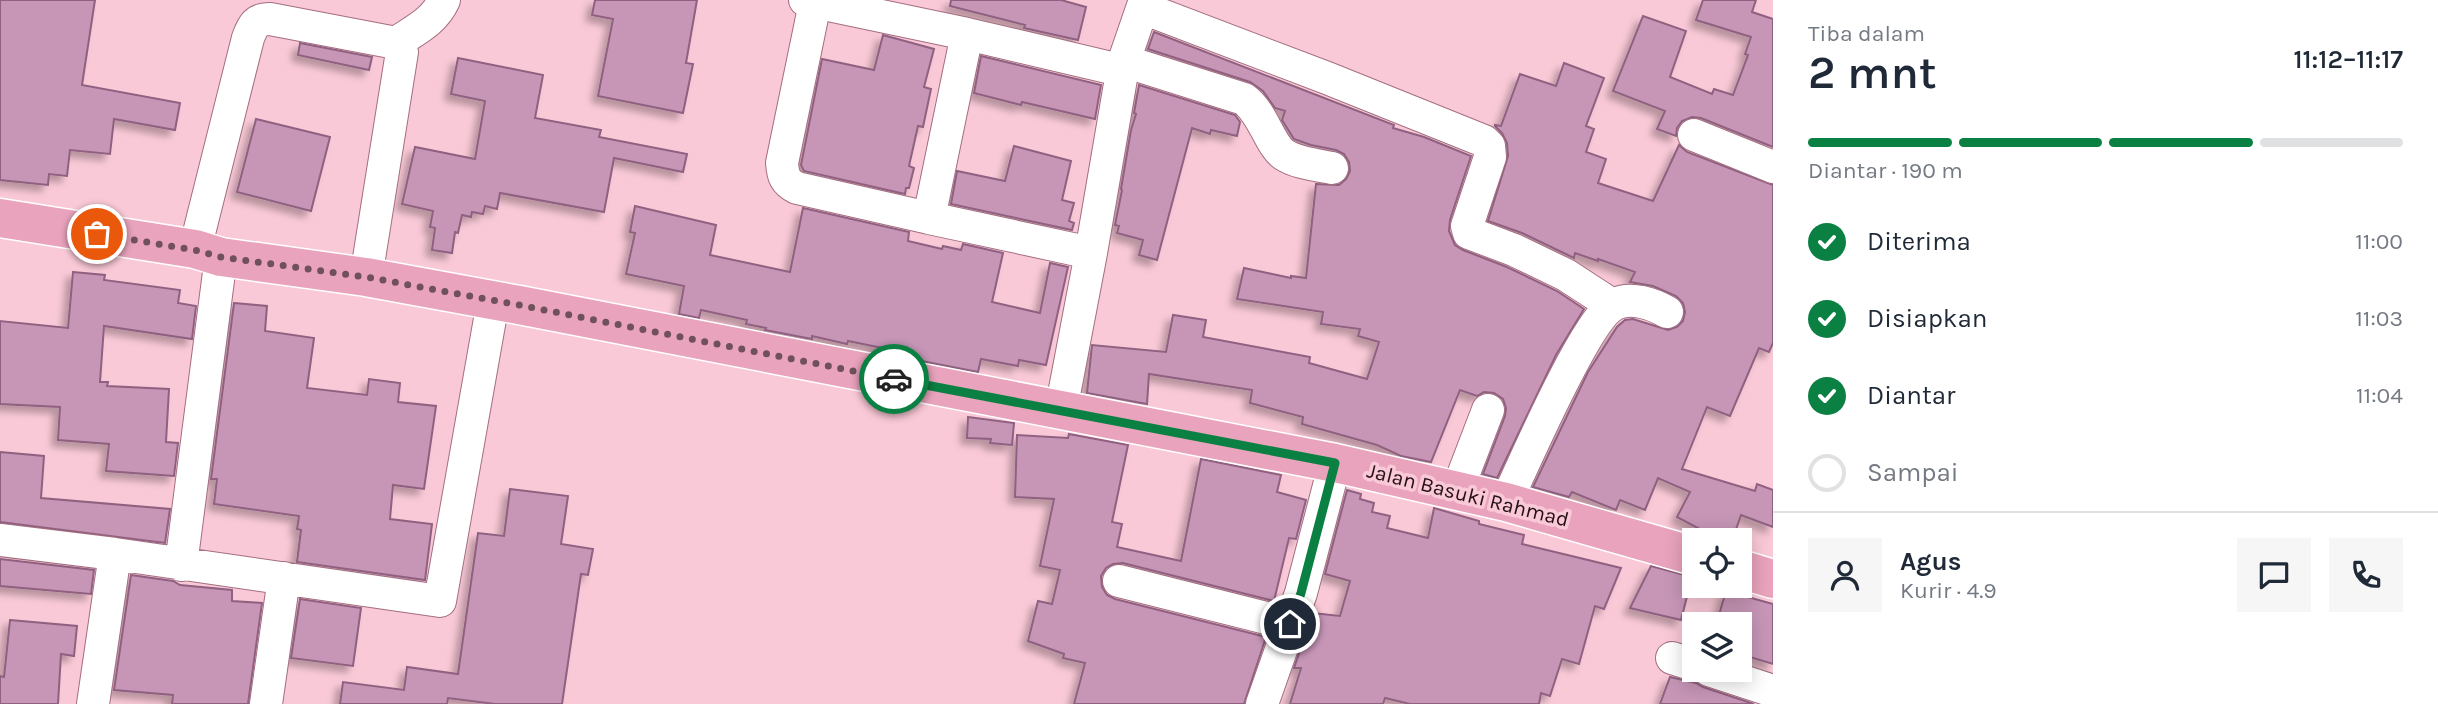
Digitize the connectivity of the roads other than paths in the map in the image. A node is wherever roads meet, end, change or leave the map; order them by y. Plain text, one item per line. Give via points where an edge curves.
1 (444, 0) edge
2 (810, 1) edge
3 (1144, 4) edge
4 (967, 34) junction
5 (396, 43) junction
6 (1124, 66) junction
7 (1694, 135) dead end
8 (1773, 167) edge
9 (1332, 168) dead end
10 (0, 218) edge
11 (929, 218) junction
12 (208, 253) junction
13 (1091, 253) junction
14 (366, 277) junction
15 (493, 302) junction
16 (1612, 305) junction
17 (1667, 312) dead end
18 (1061, 410) junction
19 (1488, 410) dead end
20 (1335, 463) junction
21 (1457, 491) junction
22 (1506, 502) junction
23 (0, 540) edge
24 (1682, 552) edge
25 (115, 554) junction
26 (181, 565) junction
27 (1752, 573) edge
28 (284, 578) junction
29 (1773, 579) edge
30 (1119, 581) dead end
31 (1290, 624) junction
32 (1746, 682) edge
33 (1773, 691) edge
34 (93, 704) edge
35 (266, 704) edge
36 (1262, 704) edge

1 - 5 street via 428,23
2 - 4 street
2 - 11 street via 783,175 797,188
3 - 6 street
3 - 16 street via 1484,141 1490,157 1467,226 1469,233 1566,275
4 - 6 street
4 - 11 street
5 - 12 street via 270,19 255,22 248,38
5 - 14 street via 402,52
6 - 9 street via 1244,99 1254,106 1281,153
6 - 13 street
7 - 8 street
10 - 12 main road, Jalan Basuki Rahmad
11 - 13 street
12 - 14 main road, Jalan Basuki Rahmad
12 - 26 street
13 - 18 street
14 - 15 main road, Jalan Basuki Rahmad
15 - 18 main road, Jalan Basuki Rahmad
15 - 28 street via 440,601
16 - 17 street via 1632,300
16 - 22 street via 1583,345
18 - 20 main road, Jalan Basuki Rahmad
19 - 21 street
20 - 21 main road, Jalan Basuki Rahmad
20 - 31 street
21 - 22 main road, Jalan Basuki Rahmad
22 - 24 main road, Jalan Basuki Rahmad
23 - 25 street
25 - 26 street
25 - 34 street
26 - 28 street
27 - 29 main road
28 - 35 street
30 - 31 street
31 - 36 street
32 - 33 street

